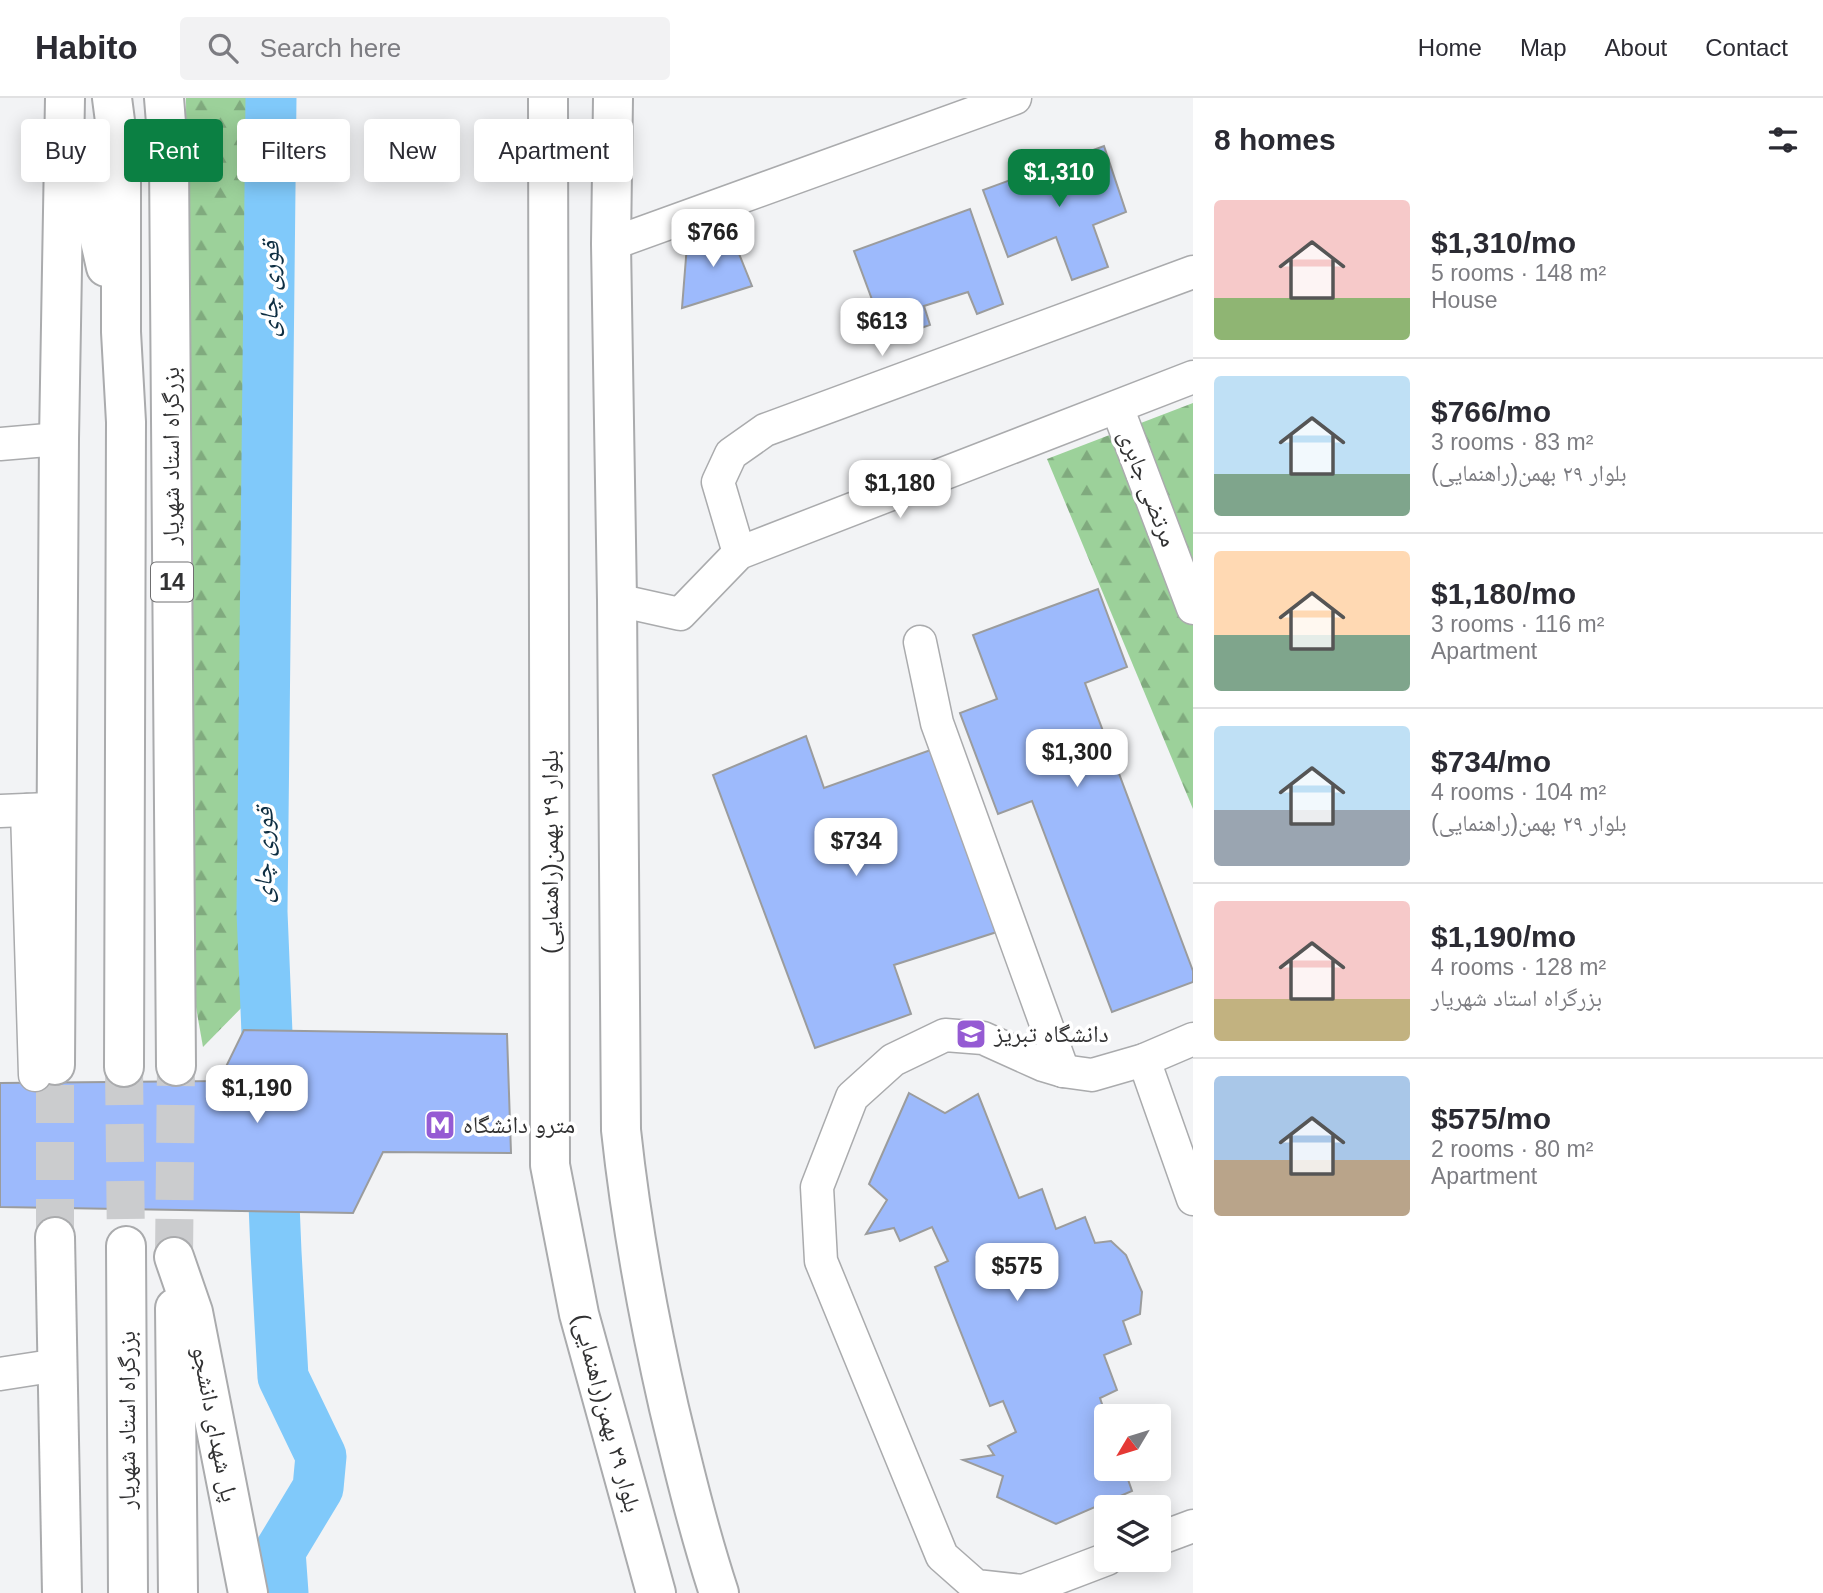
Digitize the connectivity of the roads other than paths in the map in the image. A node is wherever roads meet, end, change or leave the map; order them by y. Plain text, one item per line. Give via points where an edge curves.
1 (66, 98) edge
2 (112, 98) edge
3 (164, 98) edge
4 (548, 98) edge
5 (613, 98) edge
6 (1016, 98) edge
7 (611, 244) junction
8 (1193, 272) edge
9 (121, 332) junction
10 (1193, 377) edge
11 (1117, 407) junction
12 (59, 439) junction
13 (0, 444) edge
14 (739, 553) junction
15 (617, 600) junction
16 (1193, 608) edge
17 (920, 642) dead end
18 (28, 810) edge
19 (1193, 1039) edge
20 (1143, 1060) junction
21 (176, 1066) tunnel mouth
22 (124, 1068) tunnel mouth
23 (45, 1070) tunnel mouth
24 (1063, 1071) junction
25 (1193, 1199) edge
26 (55, 1237) tunnel mouth
27 (126, 1247) tunnel mouth
28 (58, 1365) junction
29 (0, 1374) edge
30 (1193, 1526) edge
31 (1171, 1534) edge
32 (1094, 1564) edge
33 (62, 1593) edge
34 (128, 1593) edge
35 (178, 1593) edge
36 (248, 1593) edge
37 (656, 1593) edge
38 (719, 1593) edge

1 - 9 main road
1 - 12 main road
2 - 9 main road, بزرگراه استاد شهریار via 121,167
3 - 21 main road, بزرگراه استاد شهریار / 14 via 169,174
4 - 37 main road, بلوار ٢٩ بهمن(راهنمایی) via 550,1166 579,1314
5 - 7 main road
6 - 7 street
7 - 15 main road
8 - 14 street via 765,430 731,454 718,482
9 - 22 main road, بزرگراه استاد شهریار via 125,422
10 - 11 street
11 - 14 street
11 - 16 street, مرتضی جابری
12 - 13 street
12 - 18 main road
14 - 15 street via 680,614
15 - 38 main road via 621,1130 653,1339 687,1485
17 - 24 street via 937,723
18 - 23 main road
19 - 20 street
20 - 24 street via 1092,1075
20 - 25 street
24 - 32 street via 983,1038 944,1035 893,1060 852,1097 817,1186 821,1261 943,1556 976,1586 1023,1591
26 - 28 main road
27 - 34 main road, بزرگراه استاد شهریار
28 - 29 street
28 - 33 main road
30 - 31 street
35 - 36 main road, پل شهدای دانشجو via 174,1257 193,1312

